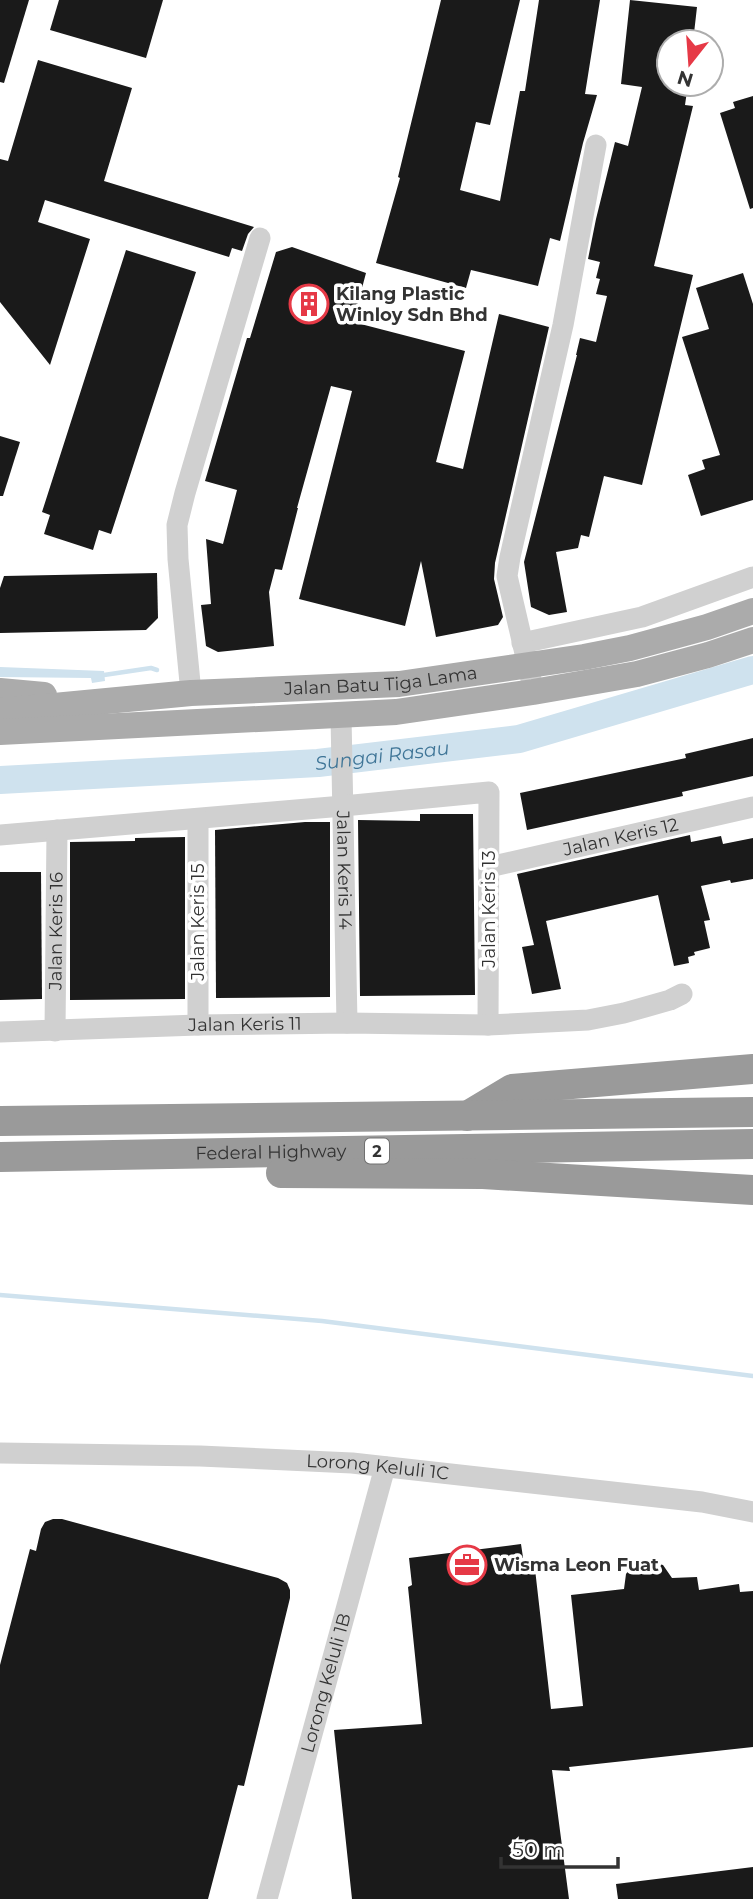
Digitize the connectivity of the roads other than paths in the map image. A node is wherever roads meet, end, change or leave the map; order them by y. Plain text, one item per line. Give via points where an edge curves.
1 (596, 145) dead end
2 (260, 238) dead end
3 (753, 577) edge
4 (753, 611) edge
5 (753, 640) edge
6 (525, 654) junction
7 (0, 691) edge
8 (533, 692) junction
9 (191, 693) junction
10 (108, 701) junction
11 (0, 711) edge
12 (341, 716) junction
13 (0, 732) edge
14 (343, 798) junction
15 (753, 807) edge
16 (198, 819) junction
17 (57, 830) junction
18 (0, 835) edge
19 (489, 867) junction
20 (682, 994) dead end
21 (347, 1023) junction
22 (198, 1025) junction
23 (488, 1025) junction
24 (55, 1031) junction
25 (0, 1032) edge
26 (753, 1069) edge
27 (753, 1112) edge
28 (467, 1116) junction
29 (0, 1121) edge
30 (753, 1144) edge
31 (96, 1156) junction
32 (0, 1157) edge
33 (753, 1190) edge
34 (0, 1453) edge
35 (385, 1467) junction
36 (753, 1513) edge
37 (267, 1899) edge

1 - 6 street via 563,325 509,557 507,576
2 - 9 street via 177,525
3 - 6 street
4 - 6 main road, Jalan Batu Tiga Lama via 584,657
5 - 8 main road, Jalan Batu Tiga Lama via 636,674
6 - 8 street
6 - 9 main road, Jalan Batu Tiga Lama via 399,684
7 - 10 main road
8 - 12 main road, Jalan Batu Tiga Lama
9 - 10 main road, Jalan Batu Tiga Lama
10 - 11 main road, Jalan Batu Tiga Lama
12 - 13 main road, Jalan Batu Tiga Lama
12 - 14 street, Jalan Keris 14
14 - 16 street
14 - 19 street, Jalan Keris 13 via 489,792
14 - 21 street, Jalan Keris 14
15 - 19 street, Jalan Keris 12
16 - 17 street
16 - 22 street, Jalan Keris 15
17 - 18 street
17 - 24 street, Jalan Keris 16
19 - 23 street, Jalan Keris 13
20 - 23 street, Jalan Keris 11 via 588,1020
21 - 22 street, Jalan Keris 11
21 - 23 street, Jalan Keris 11
22 - 24 street, Jalan Keris 11
24 - 25 street, Jalan Keris 11
26 - 28 highway via 512,1089
27 - 28 highway, Federal Highway / 2
28 - 29 highway, Federal Highway / 2
30 - 31 highway, Federal Highway / 2
31 - 32 highway, Federal Highway / 2
31 - 33 highway via 270,1172 483,1174
34 - 35 street, Lorong Keluli 1C via 200,1456
35 - 36 street, Lorong Keluli 1C via 702,1502
35 - 37 street, Lorong Keluli 1B

